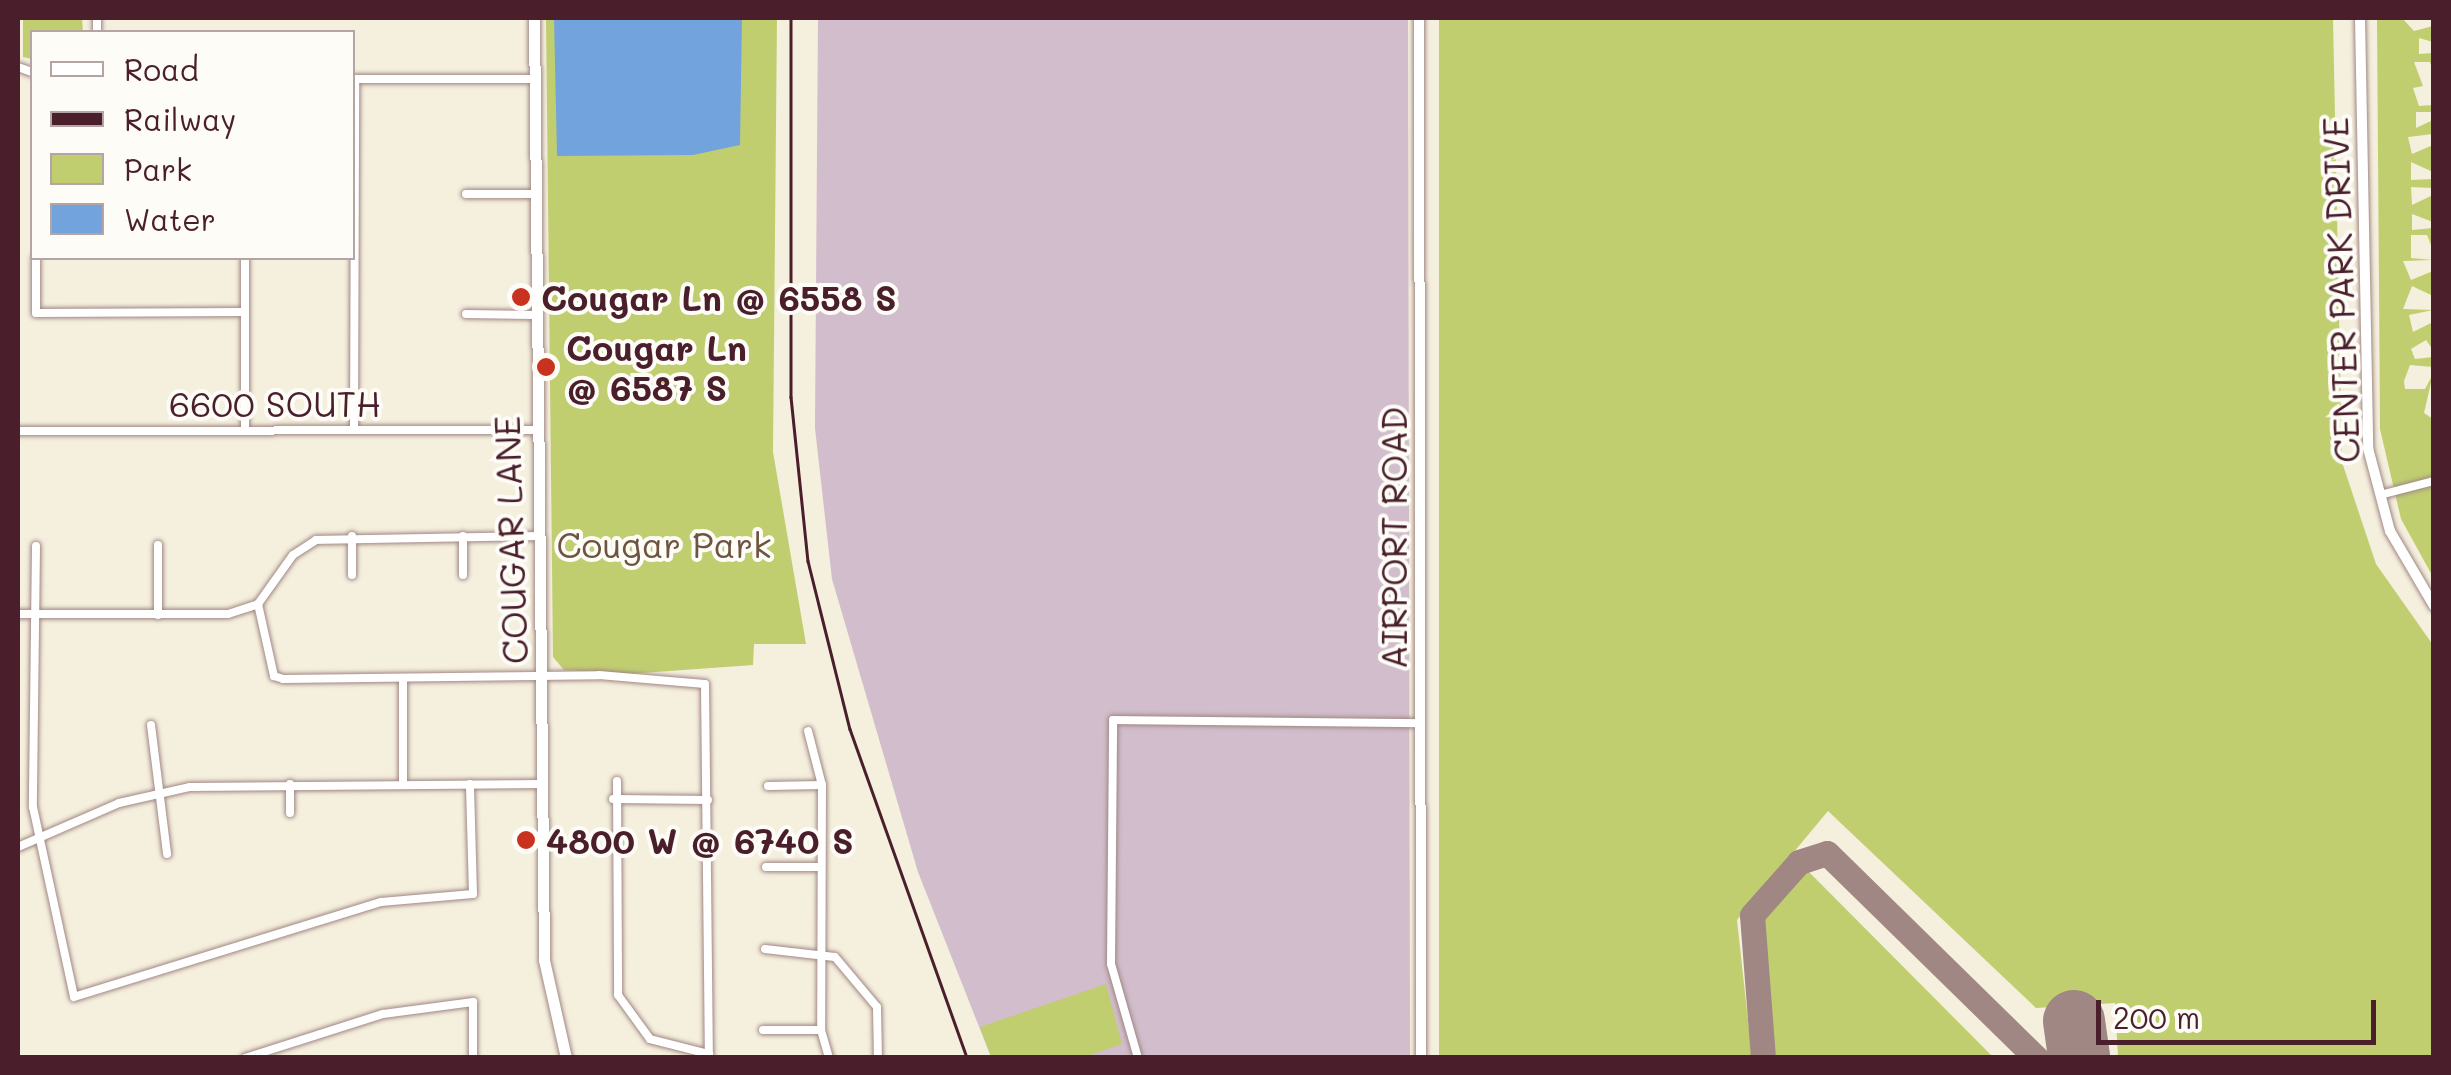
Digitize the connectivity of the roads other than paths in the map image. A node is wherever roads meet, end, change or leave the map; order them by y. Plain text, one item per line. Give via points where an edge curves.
1 (534, 18) edge
2 (1420, 18) edge
3 (2360, 18) edge
4 (355, 79) edge
5 (534, 79) junction
6 (466, 194) dead end
7 (534, 194) junction
8 (36, 260) edge
9 (245, 260) edge
10 (354, 260) edge
11 (245, 312) junction
12 (466, 314) dead end
13 (533, 315) junction
14 (246, 430) junction
15 (354, 430) junction
16 (533, 430) junction
17 (18, 431) edge
18 (2434, 481) edge
19 (2377, 496) junction
20 (352, 536) junction
21 (463, 536) junction
22 (535, 536) junction
23 (158, 545) dead end
24 (36, 546) dead end
25 (463, 574) dead end
26 (352, 575) dead end
27 (258, 604) junction
28 (2434, 606) edge
29 (18, 614) edge
30 (32, 614) junction
31 (158, 615) junction
32 (542, 677) junction
33 (403, 679) junction
34 (1420, 723) junction
35 (151, 725) dead end
36 (808, 731) dead end
37 (617, 780) dead end
38 (290, 784) junction
39 (403, 784) junction
40 (470, 784) junction
41 (543, 784) junction
42 (768, 786) dead end
43 (822, 786) junction
44 (155, 794) junction
45 (613, 799) junction
46 (708, 800) junction
47 (290, 813) dead end
48 (41, 836) junction
49 (18, 848) edge
50 (167, 854) dead end
51 (766, 867) dead end
52 (821, 868) junction
53 (766, 949) dead end
54 (821, 949) junction
55 (763, 1030) dead end
56 (821, 1030) junction
57 (650, 1039) junction
58 (642, 1050) dead end
59 (709, 1056) edge
60 (245, 1058) edge
61 (473, 1058) edge
62 (566, 1058) edge
63 (829, 1058) edge
64 (878, 1058) edge
65 (1138, 1058) edge
66 (1421, 1058) edge

1 - 5 main road, COUGAR LANE
2 - 34 street, AIRPORT ROAD
3 - 19 street, CENTER PARK DRIVE via 2365,412
4 - 5 street
5 - 7 main road, COUGAR LANE
6 - 7 street
7 - 13 main road, COUGAR LANE
8 - 11 street via 36,313
9 - 11 street
10 - 15 street
11 - 14 street
12 - 13 street
13 - 16 main road, COUGAR LANE
14 - 15 street, 6600 SOUTH
14 - 17 street, 6600 SOUTH
15 - 16 street, 6600 SOUTH
16 - 22 main road, COUGAR LANE
18 - 19 street
19 - 28 street, CENTER PARK DRIVE
20 - 21 street
20 - 26 street
20 - 27 street via 305,545
21 - 22 street
21 - 25 street
22 - 32 main road, COUGAR LANE
23 - 31 street
24 - 30 street
27 - 31 street
27 - 33 street via 274,676
29 - 30 street
30 - 31 street
30 - 48 street
32 - 33 street
32 - 41 main road, COUGAR LANE
32 - 46 street via 702,682
33 - 39 street
34 - 65 street via 1113,720 1111,964
34 - 66 street, AIRPORT ROAD
35 - 44 street
36 - 43 street
37 - 45 street
38 - 39 street
38 - 44 street
38 - 47 street
39 - 40 street
40 - 41 street
40 - 48 street via 472,894 382,902 74,996
41 - 62 main road, COUGAR LANE via 545,976
42 - 43 street
43 - 52 street
44 - 48 street
44 - 50 street
45 - 46 street
45 - 57 street via 616,986
46 - 59 street
48 - 49 street
51 - 52 street
52 - 54 street
53 - 54 street
54 - 56 street
54 - 64 street via 877,1007
55 - 56 street
56 - 63 street
57 - 58 street
57 - 59 street
60 - 61 street via 384,1014 473,1002

